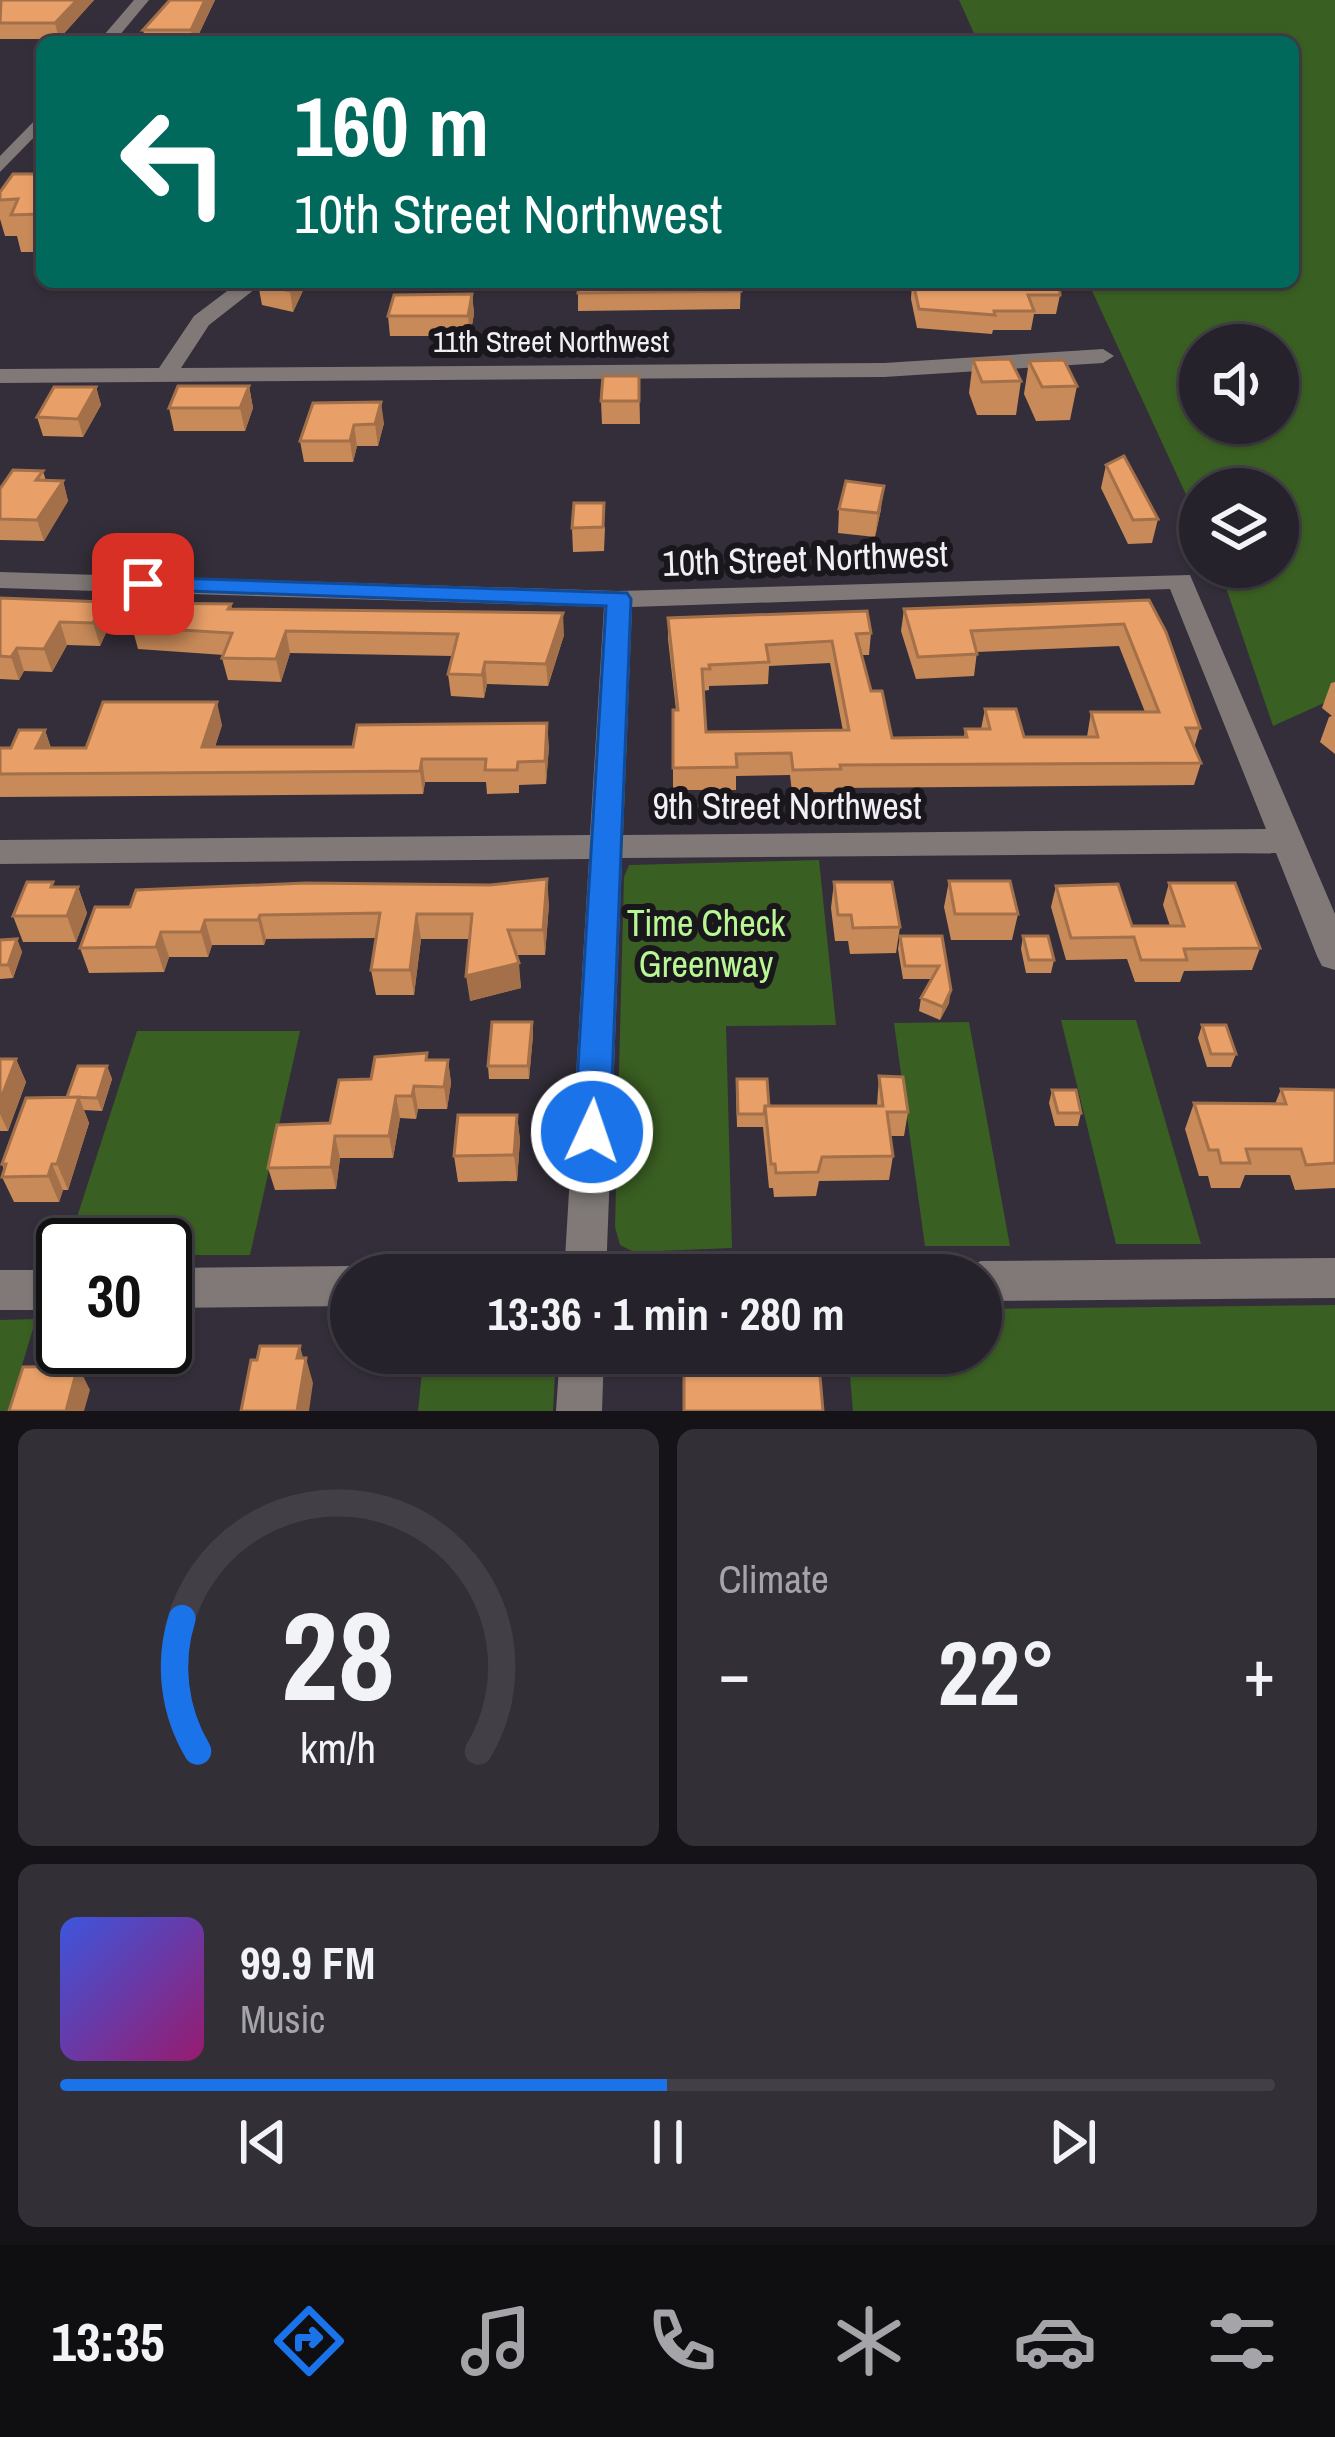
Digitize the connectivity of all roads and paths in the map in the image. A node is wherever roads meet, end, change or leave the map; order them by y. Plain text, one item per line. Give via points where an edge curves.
1 (142, 0) edge
2 (111, 36) edge
3 (34, 136) edge
4 (0, 167) edge
5 (243, 288) edge
6 (1102, 356) dead end
7 (166, 375) junction
8 (0, 376) edge
9 (0, 580) edge
10 (619, 599) junction
11 (1287, 841) junction
12 (607, 847) junction
13 (0, 853) edge
14 (1335, 956) edge
15 (586, 1254) edge
16 (1335, 1278) edge
17 (1002, 1281) edge
18 (330, 1286) edge
19 (192, 1288) edge
20 (0, 1290) edge
21 (36, 1290) edge
22 (581, 1374) edge
23 (579, 1411) edge

1 - 2 street
3 - 4 street
5 - 7 street via 191,328
6 - 7 street, 11th Street Northwest via 884,370
7 - 8 street, 11th Street Northwest
9 - 10 street, 10th Street Northwest
10 - 11 street, 10th Street Northwest via 1180,581
10 - 12 street
11 - 12 street, 9th Street Northwest
11 - 14 street
12 - 13 street, 9th Street Northwest
12 - 15 street
16 - 17 street
18 - 19 street
20 - 21 street
22 - 23 street

